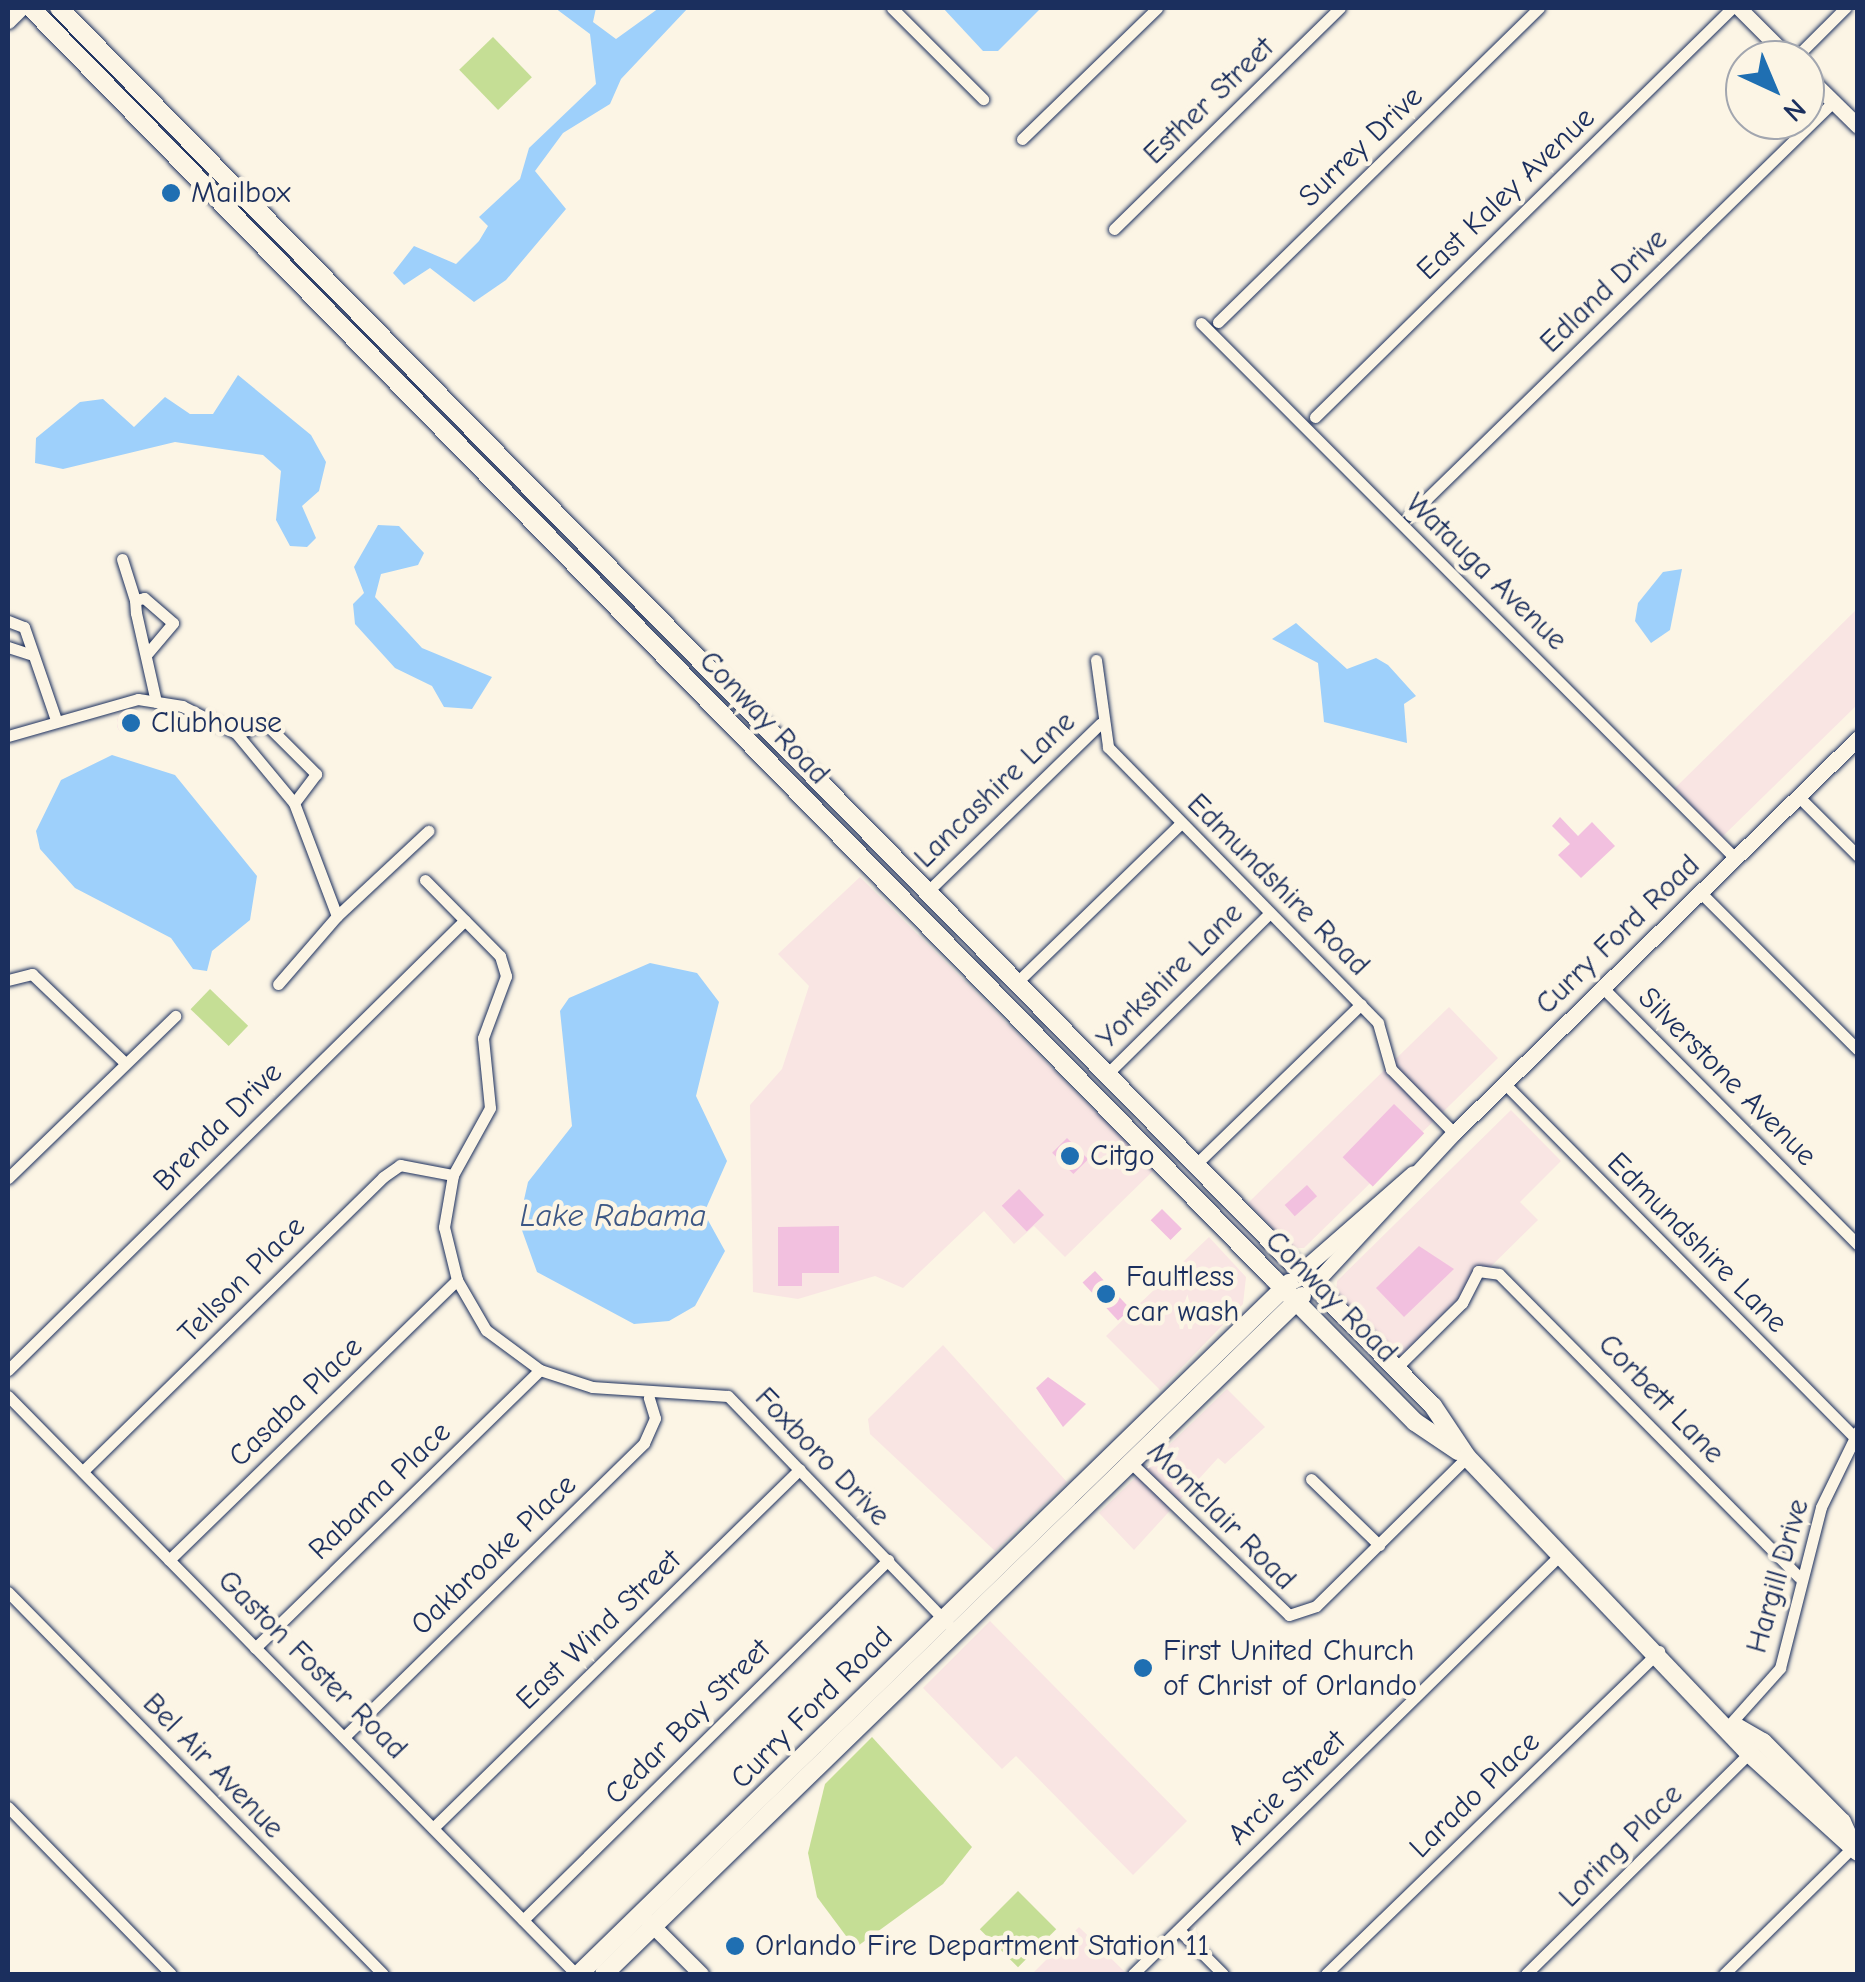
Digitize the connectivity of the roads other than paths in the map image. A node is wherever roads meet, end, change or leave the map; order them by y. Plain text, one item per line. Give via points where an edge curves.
1 (21, 8) edge
2 (31, 8) edge
3 (59, 8) edge
4 (892, 8) edge
5 (1157, 8) edge
6 (1340, 8) edge
7 (1539, 8) edge
8 (1736, 8) edge
9 (1845, 8) edge
10 (8, 21) edge
11 (1770, 40) edge
12 (1812, 40) edge
13 (1825, 94) edge
14 (983, 100) dead end
15 (1833, 102) junction
16 (1858, 126) edge
17 (1022, 139) dead end
18 (276, 230) junction
19 (1114, 230) dead end
20 (255, 238) junction
21 (1201, 322) dead end
22 (1218, 322) dead end
23 (412, 398) junction
24 (1315, 417) dead end
25 (470, 428) junction
26 (1410, 515) dead end
27 (122, 559) dead end
28 (135, 600) junction
29 (8, 621) edge
30 (8, 647) edge
31 (30, 654) junction
32 (146, 655) junction
33 (1096, 660) dead end
34 (719, 682) junction
35 (706, 698) junction
36 (156, 702) junction
37 (56, 720) junction
38 (1100, 724) junction
39 (236, 733) junction
40 (8, 736) edge
41 (1858, 738) edge
42 (1798, 796) junction
43 (294, 803) junction
44 (811, 805) junction
45 (1181, 822) junction
46 (428, 831) dead end
47 (871, 837) junction
48 (1858, 856) edge
49 (1735, 858) junction
50 (425, 880) dead end
51 (1700, 892) junction
52 (926, 893) junction
53 (1270, 913) junction
54 (338, 916) junction
55 (464, 920) junction
56 (970, 967) junction
57 (8, 980) edge
58 (278, 984) dead end
59 (1015, 984) junction
60 (1603, 988) junction
61 (1002, 1000) junction
62 (1361, 1004) junction
63 (174, 1016) dead end
64 (1064, 1035) junction
65 (1858, 1050) edge
66 (125, 1063) junction
67 (1105, 1076) junction
68 (1504, 1084) junction
69 (1454, 1133) junction
70 (1196, 1166) junction
71 (453, 1175) junction
72 (8, 1178) edge
73 (1858, 1245) edge
74 (1307, 1279) junction
75 (457, 1280) junction
76 (1290, 1295) junction
77 (1396, 1368) junction
78 (8, 1370) edge
79 (540, 1370) junction
80 (8, 1396) edge
81 (649, 1398) junction
82 (1856, 1434) edge
83 (1124, 1456) junction
84 (1467, 1457) junction
85 (800, 1469) junction
86 (83, 1472) junction
87 (1311, 1478) dead end
88 (1379, 1545) junction
89 (1562, 1553) junction
90 (169, 1560) junction
91 (888, 1560) junction
92 (1799, 1577) junction
93 (8, 1595) edge
94 (949, 1625) junction
95 (255, 1648) junction
96 (1659, 1652) junction
97 (1730, 1724) junction
98 (344, 1737) junction
99 (1749, 1753) junction
100 (8, 1808) edge
101 (433, 1828) junction
102 (1855, 1850) edge
103 (524, 1920) junction
104 (648, 1920) junction
105 (1179, 1930) junction
106 (167, 1973) edge
107 (382, 1974) edge
108 (578, 1974) edge
109 (604, 1974) edge
110 (701, 1974) edge
111 (1134, 1974) edge
112 (1223, 1974) edge
113 (1326, 1974) edge
114 (1526, 1974) edge
115 (1724, 1974) edge

1 - 10 street
2 - 20 main road, Conway Road
3 - 18 main road, Conway Road
4 - 14 street
5 - 17 street
6 - 19 street, Esther Street
7 - 22 street, Surrey Drive
8 - 11 street
8 - 24 street, East Kaley Avenue
9 - 12 street
13 - 15 street
15 - 16 street
15 - 26 street, Edland Drive
18 - 20 street
18 - 25 main road, Conway Road
20 - 23 main road, Conway Road
21 - 49 street, Watauga Avenue
23 - 25 main road
23 - 35 main road, Conway Road
25 - 34 main road, Conway Road
27 - 28 street
28 - 32 street
28 - 32 street via 173,623
29 - 31 street via 24,627
30 - 31 street
31 - 37 street
32 - 36 street
33 - 38 street, Edmundshire Road
34 - 35 street
34 - 47 main road, Conway Road
35 - 44 main road, Conway Road
36 - 37 street via 106,704
36 - 39 street
37 - 40 street
38 - 45 street, Edmundshire Road via 1108,747
38 - 52 street, Lancashire Lane
39 - 43 street
39 - 43 street via 258,720 316,774
41 - 42 street, Curry Ford Road
42 - 48 street
42 - 49 street, Curry Ford Road
43 - 54 street
44 - 47 main road
44 - 56 main road, Conway Road
45 - 53 street, Edmundshire Road
45 - 59 street
46 - 54 street
47 - 52 main road, Conway Road
49 - 51 street, Curry Ford Road
50 - 55 street, Foxboro Drive
51 - 60 street, Curry Ford Road
51 - 65 street
52 - 59 main road, Conway Road
53 - 62 street, Edmundshire Road
53 - 67 street, Yorkshire Lane
54 - 58 street
55 - 71 street, Foxboro Drive via 506,976 483,1038 490,1108
55 - 78 street, Brenda Drive
56 - 59 main road
56 - 61 main road, Conway Road
57 - 66 street via 32,974
59 - 64 main road, Conway Road
60 - 68 street, Curry Ford Road
60 - 73 street, Silverstone Avenue
61 - 64 main road
61 - 76 main road, Conway Road
62 - 69 street, Edmundshire Road via 1378,1023 1391,1070
62 - 70 street
63 - 66 street
64 - 67 main road, Conway Road
66 - 72 street
67 - 70 main road, Conway Road
68 - 69 street, Curry Ford Road
68 - 82 street, Edmundshire Lane
69 - 74 street, Curry Ford Road via 1398,1202
70 - 74 main road, Conway Road
71 - 75 street, Foxboro Drive via 444,1227
71 - 86 street, Tellson Place via 400,1166 383,1176
74 - 76 main road, Curry Ford Road
74 - 77 main road, Conway Road
75 - 79 street, Foxboro Drive via 486,1330
75 - 90 street, Casaba Place
76 - 83 main road, Curry Ford Road
76 - 84 main road, Conway Road via 1416,1422
77 - 84 main road, Conway Road
77 - 92 street, Corbett Lane via 1462,1303 1478,1271 1499,1274
79 - 81 street, Foxboro Drive
79 - 95 street, Rabama Place
80 - 86 street, Gaston Foster Road
81 - 85 street, Foxboro Drive via 714,1389
81 - 98 street, Oakbrooke Place via 655,1418 644,1443
82 - 92 street, Hargill Drive
83 - 88 street, Montclair Road via 1289,1615 1316,1606
83 - 94 main road, Curry Ford Road
84 - 88 street, Montclair Road
84 - 89 main road, Conway Road
85 - 91 street, Foxboro Drive
85 - 101 street, East Wind Street
86 - 90 street, Gaston Foster Road
87 - 88 street
89 - 96 main road, Conway Road
89 - 105 street, Arcie Street
90 - 95 street, Gaston Foster Road
91 - 94 street, Foxboro Drive
91 - 103 street, Cedar Bay Street
92 - 97 street, Hargill Drive via 1780,1668
93 - 107 street, Bel Air Avenue
94 - 104 main road, Curry Ford Road
95 - 98 street, Gaston Foster Road
96 - 97 main road, Conway Road
96 - 113 street, Larado Place
97 - 99 main road, Conway Road
97 - 102 main road, Conway Road via 1762,1742 1842,1822
98 - 101 street, Gaston Foster Road
99 - 102 main road, Conway Road
99 - 114 street, Loring Place
100 - 106 street
101 - 103 street, Gaston Foster Road
102 - 115 street
103 - 108 street, Gaston Foster Road
104 - 108 main road, Curry Ford Road
104 - 109 main road, Curry Ford Road
104 - 110 street
105 - 111 street, Arcie Street
105 - 112 street

